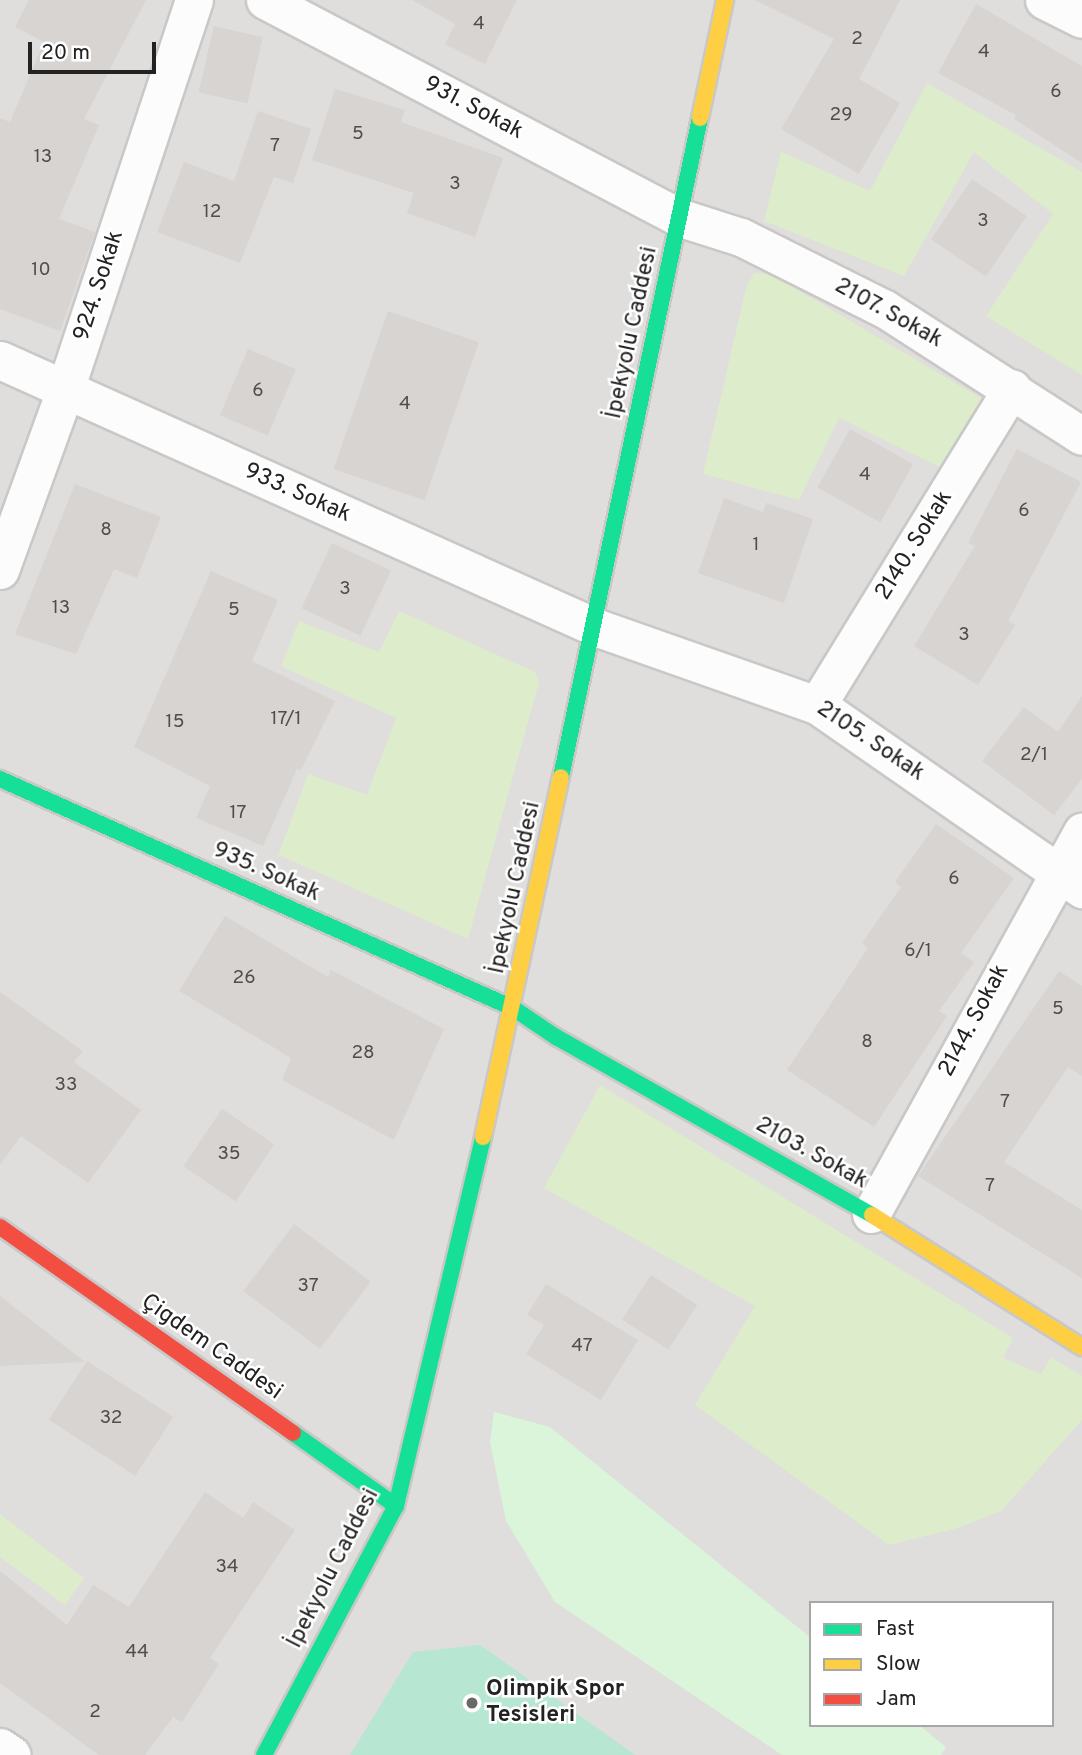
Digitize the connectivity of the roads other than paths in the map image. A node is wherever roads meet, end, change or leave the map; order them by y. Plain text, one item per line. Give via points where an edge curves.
1 (194, 0) edge
2 (265, 0) edge
3 (725, 0) edge
4 (1044, 0) edge
5 (1082, 19) edge
6 (681, 218) junction
7 (0, 360) edge
8 (1012, 388) junction
9 (65, 390) junction
10 (1082, 436) edge
11 (0, 570) edge
12 (595, 627) junction
13 (817, 705) junction
14 (0, 779) edge
15 (1082, 831) edge
16 (1069, 880) edge
17 (513, 1008) junction
18 (871, 1214) junction
19 (0, 1227) edge
20 (1082, 1347) edge
21 (396, 1506) junction
22 (0, 1747) edge
23 (12, 1755) edge
24 (264, 1755) edge

1 - 9 street, 924. Sokak
2 - 6 street, 931. Sokak
3 - 6 street, İpekyolu Caddesi
4 - 5 street
6 - 8 street, 2107. Sokak via 741,237 885,309
6 - 12 street, İpekyolu Caddesi
7 - 9 street, 933. Sokak
8 - 10 street, 2107. Sokak
8 - 13 street, 2140. Sokak
9 - 11 street, 924. Sokak
9 - 12 street, 933. Sokak
12 - 13 street, 2105. Sokak
12 - 17 street, İpekyolu Caddesi
13 - 16 street, 2105. Sokak
14 - 17 street, 935. Sokak
15 - 16 street, 2144. Sokak
16 - 18 street, 2144. Sokak
17 - 18 street, 2103. Sokak via 556,1037
17 - 21 street, İpekyolu Caddesi
18 - 20 street, 2103. Sokak
19 - 21 street, Çigdem Caddesi
21 - 24 street, İpekyolu Caddesi
22 - 23 street

